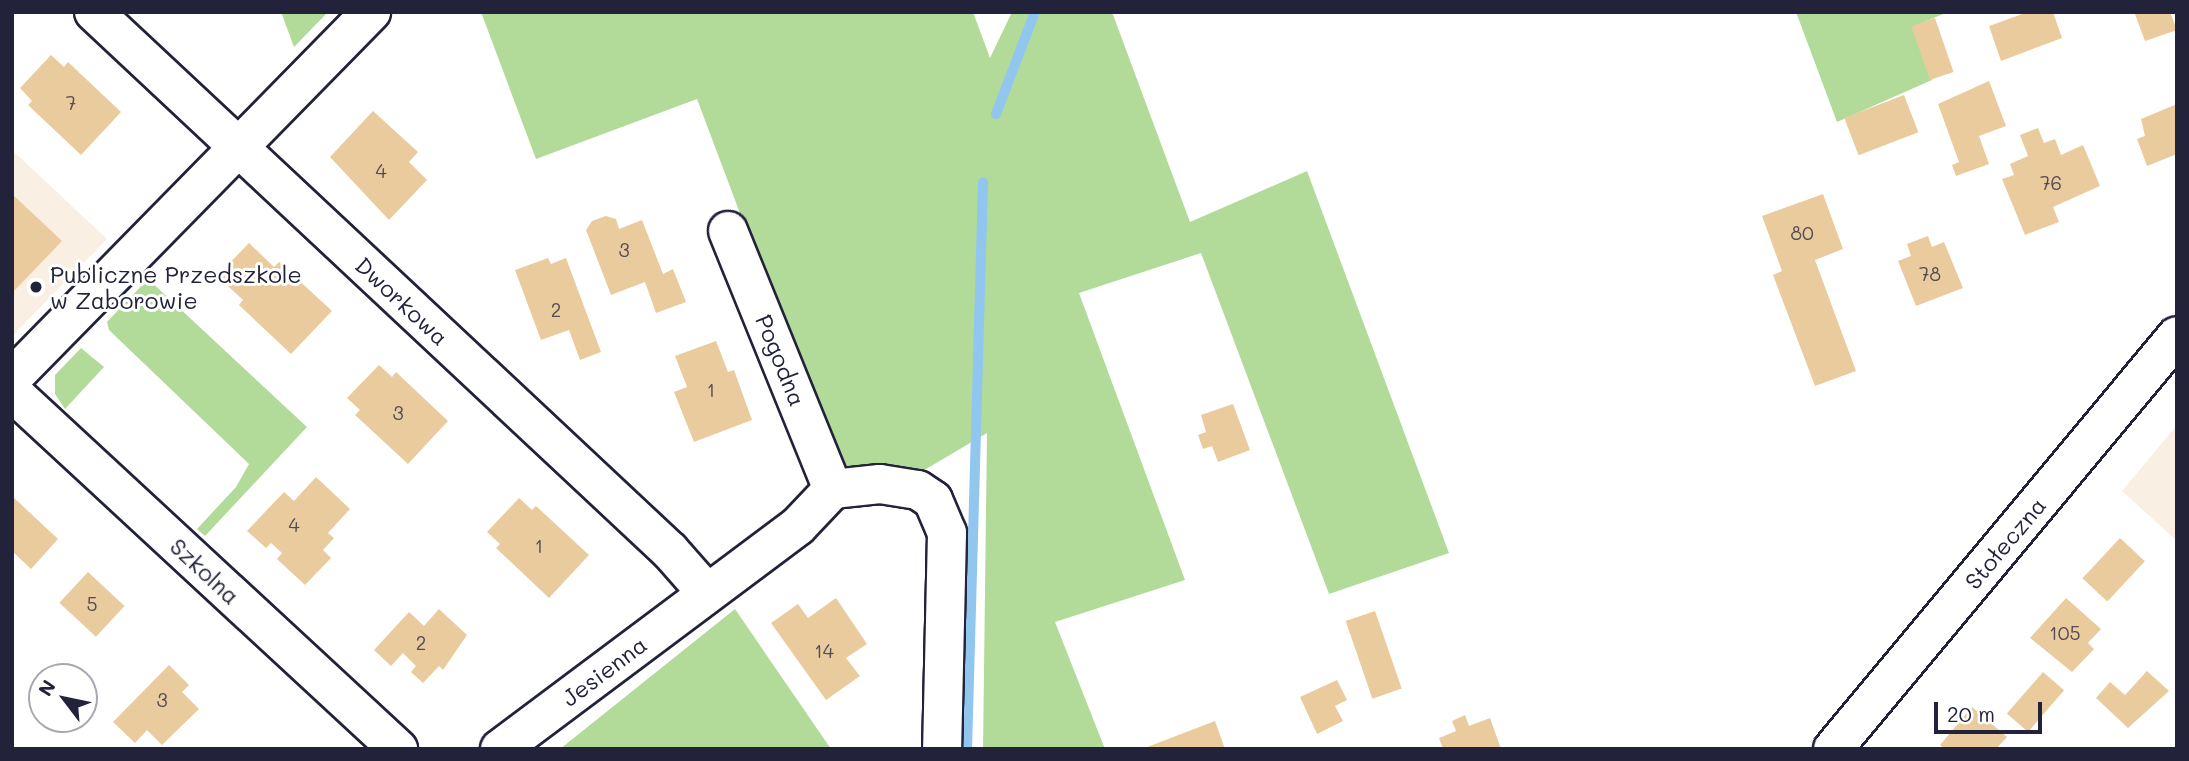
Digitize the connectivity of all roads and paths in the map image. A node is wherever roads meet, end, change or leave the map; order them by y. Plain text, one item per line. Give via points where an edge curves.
1 (94, 12) edge
2 (371, 12) edge
3 (236, 147) junction
4 (728, 231) dead end
5 (2177, 336) edge
6 (12, 378) edge
7 (12, 393) edge
8 (833, 489) junction
9 (707, 593) junction
10 (398, 749) edge
11 (500, 749) edge
12 (942, 749) edge
13 (1833, 749) edge

1 - 3 street, Dworkowa
2 - 3 street
3 - 6 street
3 - 9 street, Dworkowa via 670,551
4 - 8 street, Pogodna
5 - 13 street, Stołeczna
7 - 10 street, Szkolna
8 - 9 street, Jesienna via 798,526
8 - 12 street via 880,484 918,490 938,504 947,533
9 - 11 street, Jesienna

